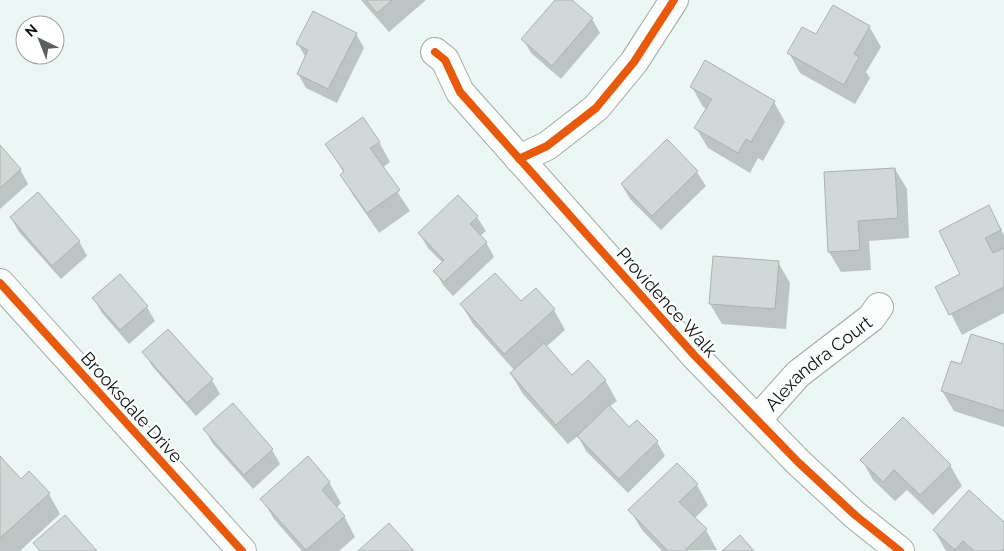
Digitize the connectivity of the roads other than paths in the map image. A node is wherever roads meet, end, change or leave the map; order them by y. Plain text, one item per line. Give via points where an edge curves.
1 (674, 0) edge
2 (436, 52) dead end
3 (519, 159) junction
4 (0, 283) edge
5 (879, 307) dead end
6 (757, 420) junction
7 (242, 551) edge
8 (900, 551) edge

1 - 3 street via 634,62 596,108 547,146
2 - 3 street, Providence Walk via 445,60 460,92
3 - 6 street, Providence Walk via 694,356
4 - 7 street, Brooksdale Drive
5 - 6 street, Alexandra Court via 871,318 798,374
6 - 8 street, Providence Walk via 854,515

